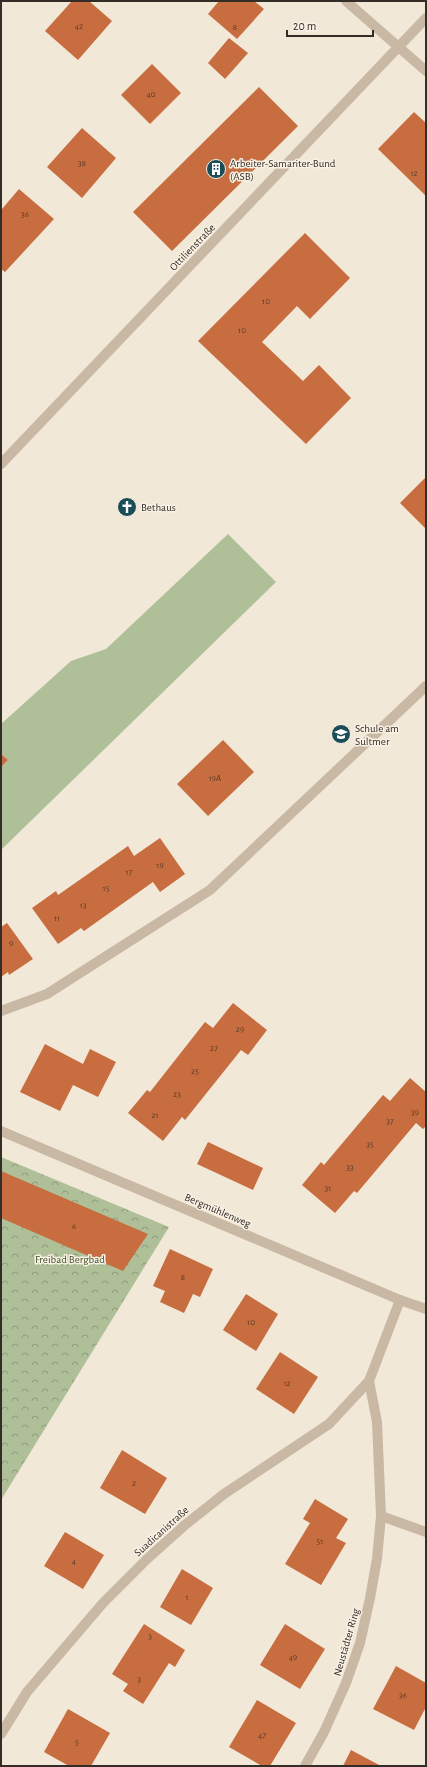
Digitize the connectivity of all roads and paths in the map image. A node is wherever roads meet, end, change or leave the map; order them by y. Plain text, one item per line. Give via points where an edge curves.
1 (346, 1) edge
2 (426, 18) edge
3 (399, 47) junction
4 (426, 71) edge
5 (1, 464) edge
6 (426, 686) edge
7 (1, 1011) edge
8 (1, 1131) edge
9 (400, 1300) junction
10 (426, 1309) edge
11 (369, 1381) junction
12 (381, 1516) junction
13 (426, 1532) edge
14 (1, 1734) edge
15 (305, 1766) edge

1 - 3 street
2 - 3 street, Ottilienstraße
3 - 4 street
3 - 5 street, Ottilienstraße
6 - 7 street via 210,890 47,994
8 - 9 street, Bergmühlenweg
9 - 10 street, Bergmühlenweg
9 - 11 street
11 - 12 street, Neustädter Ring via 377,1422
11 - 14 street, Suadicanistraße via 329,1424 224,1494 147,1559 103,1603 27,1692
12 - 13 street
12 - 15 street, Neustädter Ring via 377,1559 360,1643 343,1690

